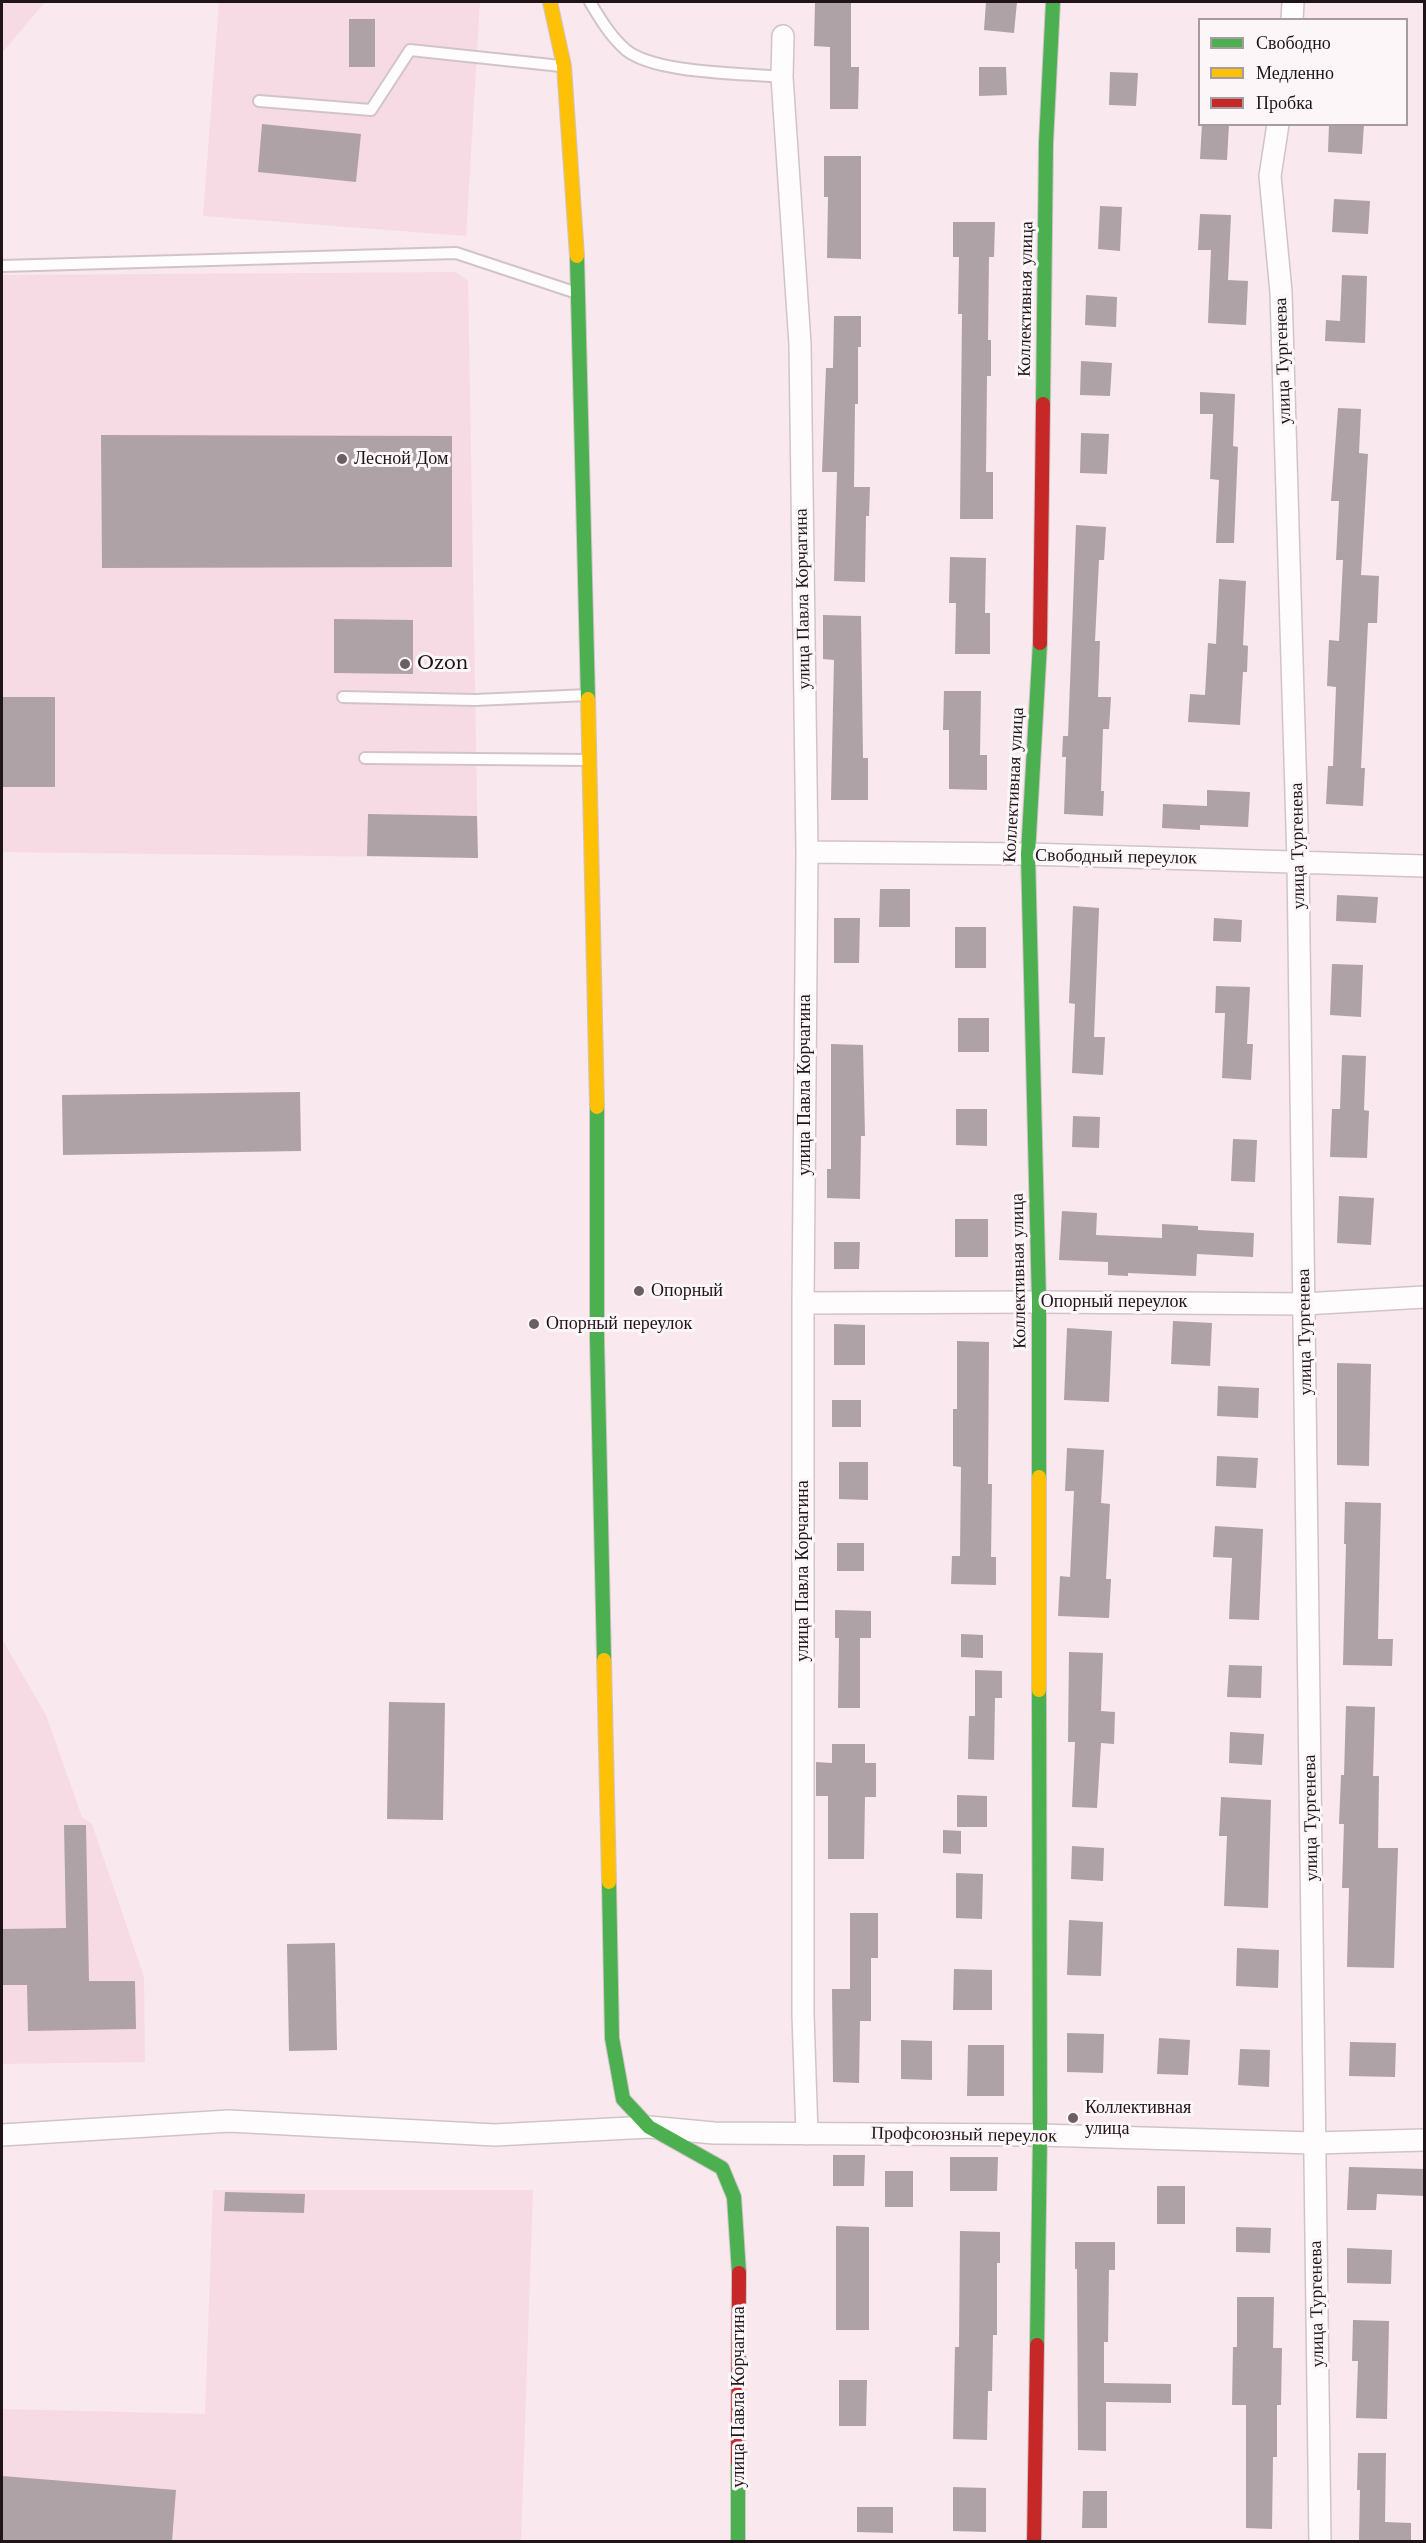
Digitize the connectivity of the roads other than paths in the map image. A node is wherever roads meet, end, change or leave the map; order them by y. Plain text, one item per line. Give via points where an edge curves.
1 (550, 2) edge
2 (590, 2) edge
3 (1053, 2) edge
4 (1293, 2) edge
5 (1292, 18) edge
6 (783, 36) dead end
7 (564, 66) junction
8 (782, 77) junction
9 (259, 101) dead end
10 (1278, 126) edge
11 (2, 266) edge
12 (580, 294) junction
13 (588, 695) junction
14 (343, 697) dead end
15 (365, 758) dead end
16 (590, 760) junction
17 (807, 852) junction
18 (1028, 854) junction
19 (1298, 861) junction
20 (1425, 866) edge
21 (1425, 1297) edge
22 (1039, 1302) junction
23 (803, 1303) junction
24 (1305, 1304) junction
25 (649, 2127) junction
26 (807, 2134) junction
27 (2, 2135) edge
28 (1040, 2135) junction
29 (1425, 2140) edge
30 (1314, 2143) junction
31 (738, 2541) edge
32 (1034, 2541) edge
33 (1320, 2541) edge

1 - 7 street, улица Павла Корчагина
2 - 8 lane via 603,25 627,51 663,66
3 - 18 street, Коллективная улица via 1046,143 1041,617
4 - 5 street
6 - 8 street, улица Павла Корчагина
7 - 9 lane via 410,50 371,110
7 - 12 street, улица Павла Корчагина
8 - 17 street, улица Павла Корчагина via 800,345
10 - 19 street, улица Тургенева via 1270,176 1281,292
11 - 12 lane via 456,253
12 - 13 street, улица Павла Корчагина
13 - 14 lane via 475,700
13 - 16 street, улица Павла Корчагина
15 - 16 lane
16 - 25 street, улица Павла Корчагина via 612,2038 623,2099
17 - 18 street, Свободный переулок
17 - 23 street, улица Павла Корчагина
18 - 19 street, Свободный переулок
18 - 22 street, Коллективная улица
19 - 20 street, Свободный переулок
19 - 24 street, улица Тургенева
21 - 24 street, Опорный переулок
22 - 23 street, Опорный переулок
22 - 24 street, Опорный переулок
22 - 28 street, Коллективная улица
23 - 26 street, улица Павла Корчагина via 802,2015
24 - 30 street, улица Тургенева
25 - 26 street, Профсоюзный переулок via 714,2133
25 - 27 street, Профсоюзный переулок via 495,2135 229,2121
25 - 31 street, улица Павла Корчагина via 722,2168 734,2197 740,2253
26 - 28 street, Профсоюзный переулок
28 - 30 street, Профсоюзный переулок
28 - 32 street, Коллективная улица
29 - 30 street, Профсоюзный переулок
30 - 33 street, улица Тургенева

